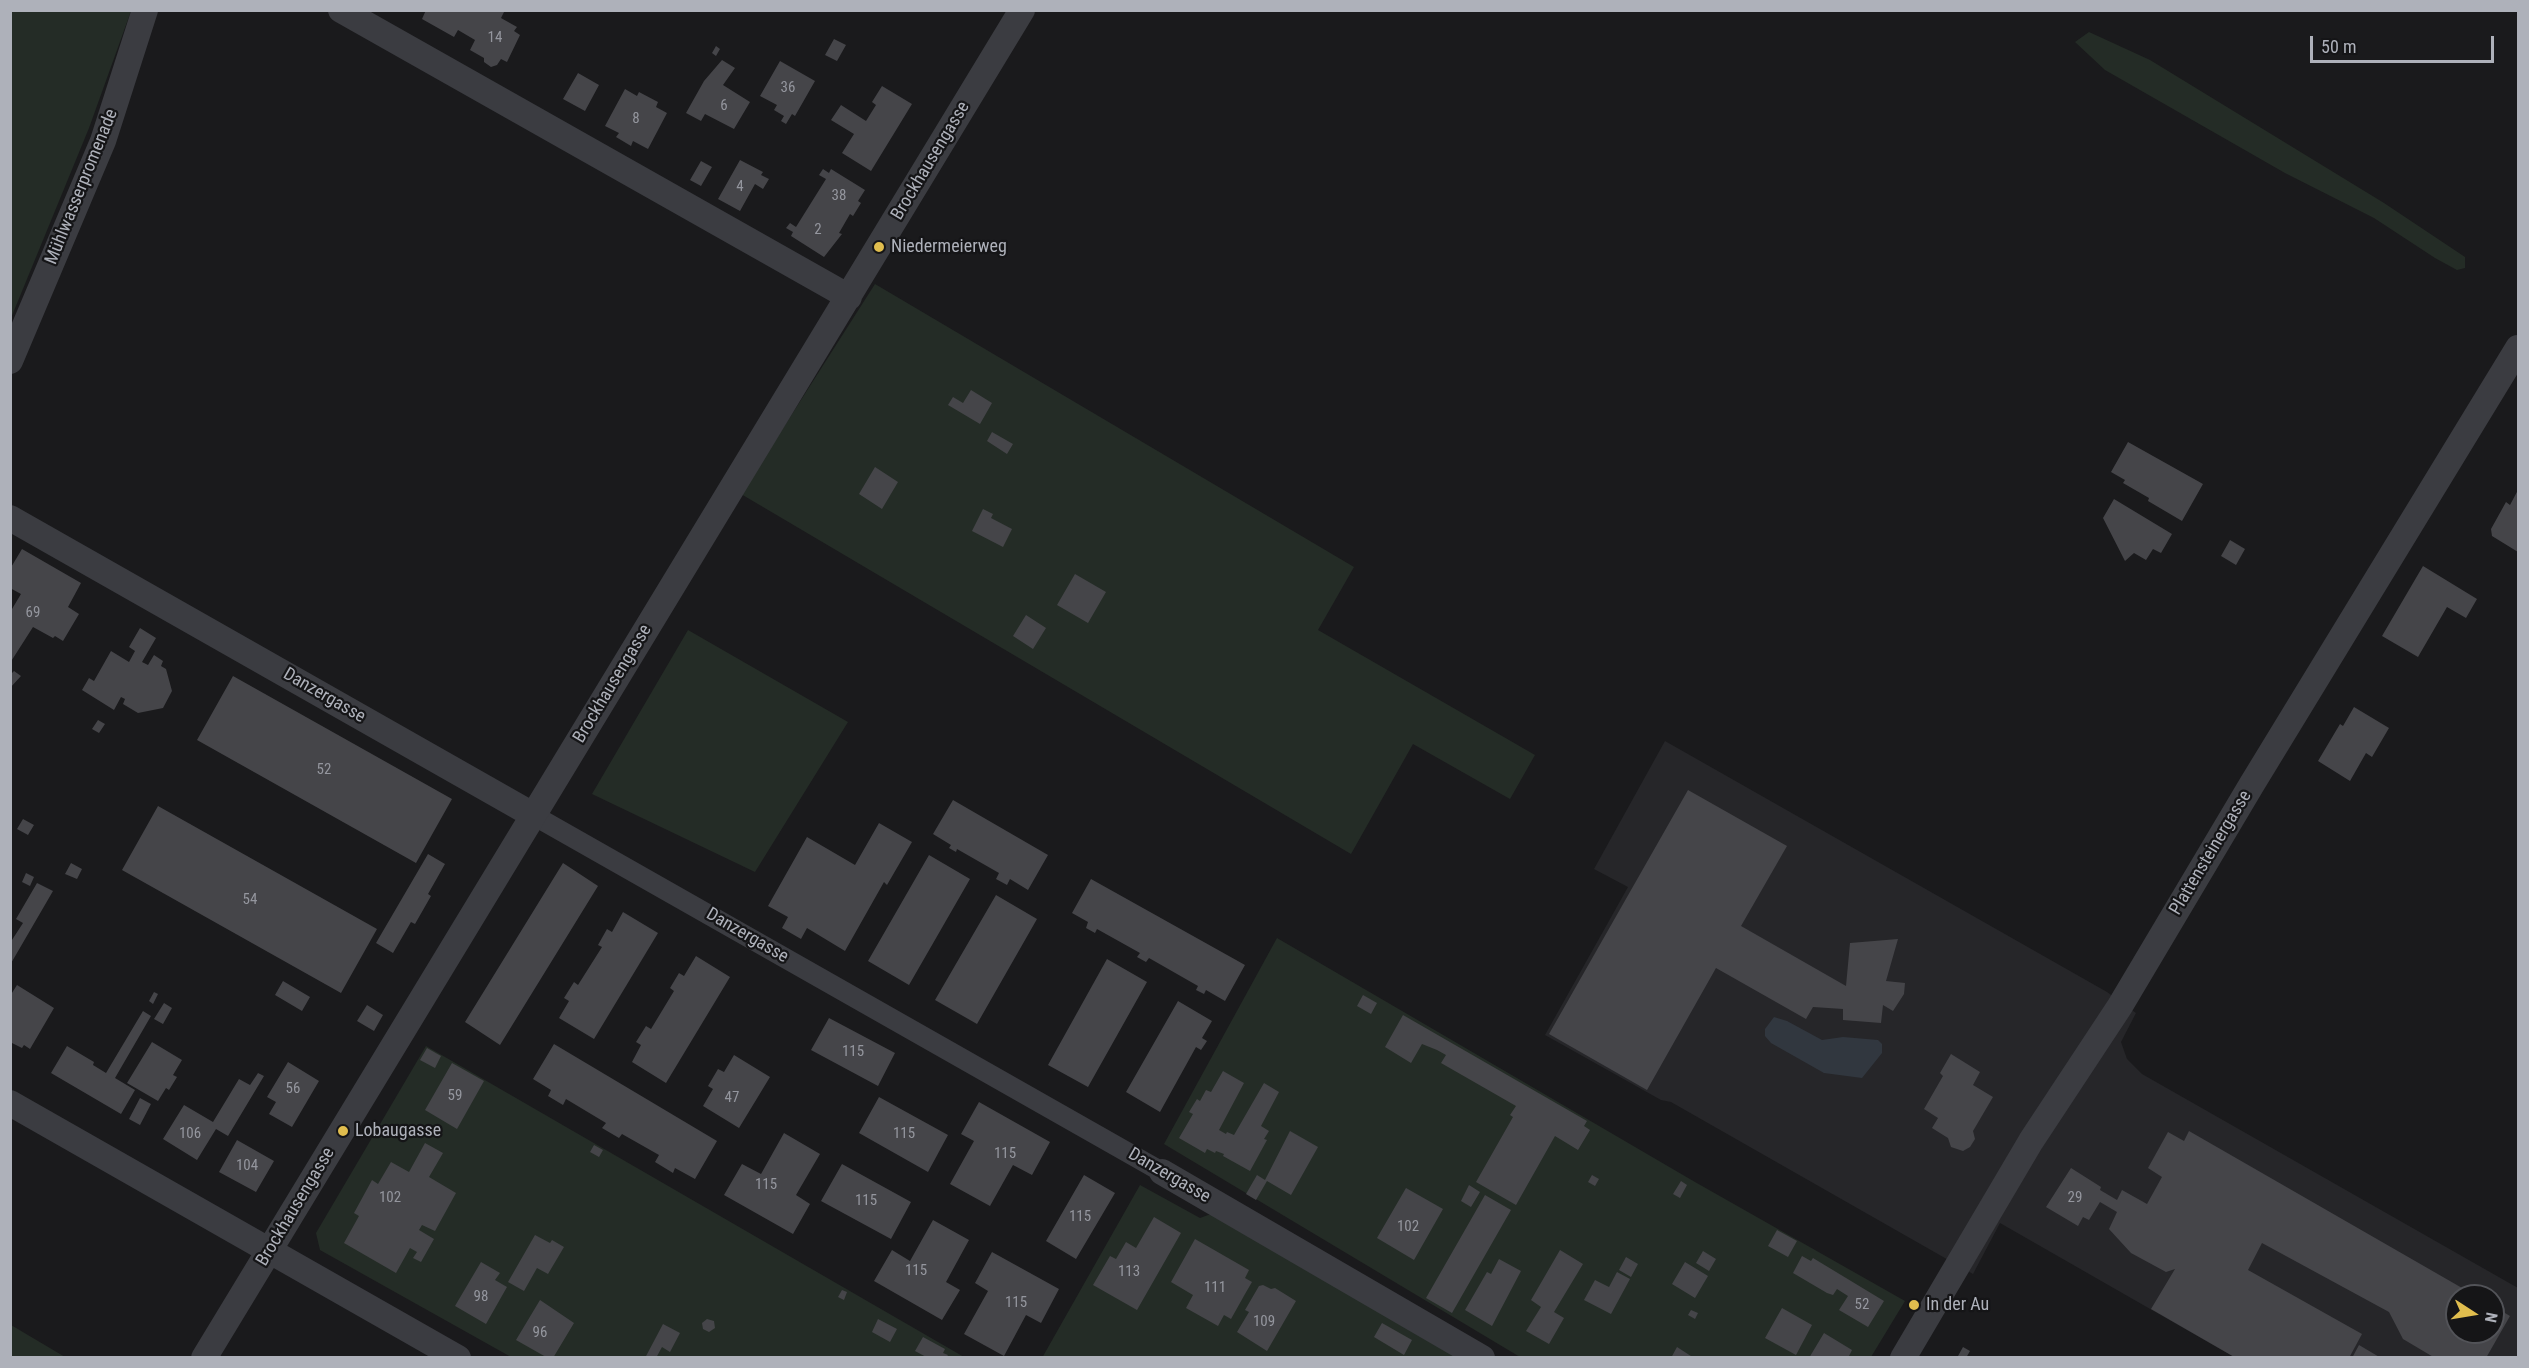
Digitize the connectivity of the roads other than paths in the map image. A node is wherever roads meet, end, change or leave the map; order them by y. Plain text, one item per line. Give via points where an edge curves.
1 (146, 10) edge
2 (341, 10) edge
3 (1022, 10) edge
4 (849, 297) junction
5 (16, 335) edge
6 (2518, 348) edge
7 (10, 362) edge
8 (10, 518) edge
9 (533, 815) junction
10 (10, 1103) edge
11 (1162, 1172) joint
12 (269, 1251) junction
13 (204, 1358) edge
14 (458, 1358) edge
15 (1482, 1358) edge
16 (1903, 1358) edge

1 - 5 street, Mühlwasserpromenade via 103,141
2 - 4 street
3 - 4 street, Brockhausengasse
4 - 9 street, Brockhausengasse
5 - 7 street, Mühlwasserpromenade
6 - 16 street, Plattensteinergasse via 2120,1006 2031,1141
8 - 9 street, Danzergasse
9 - 11 street, Danzergasse
9 - 12 street, Brockhausengasse
10 - 12 street
11 - 15 street, Danzergasse
12 - 13 street, Brockhausengasse
12 - 14 street

